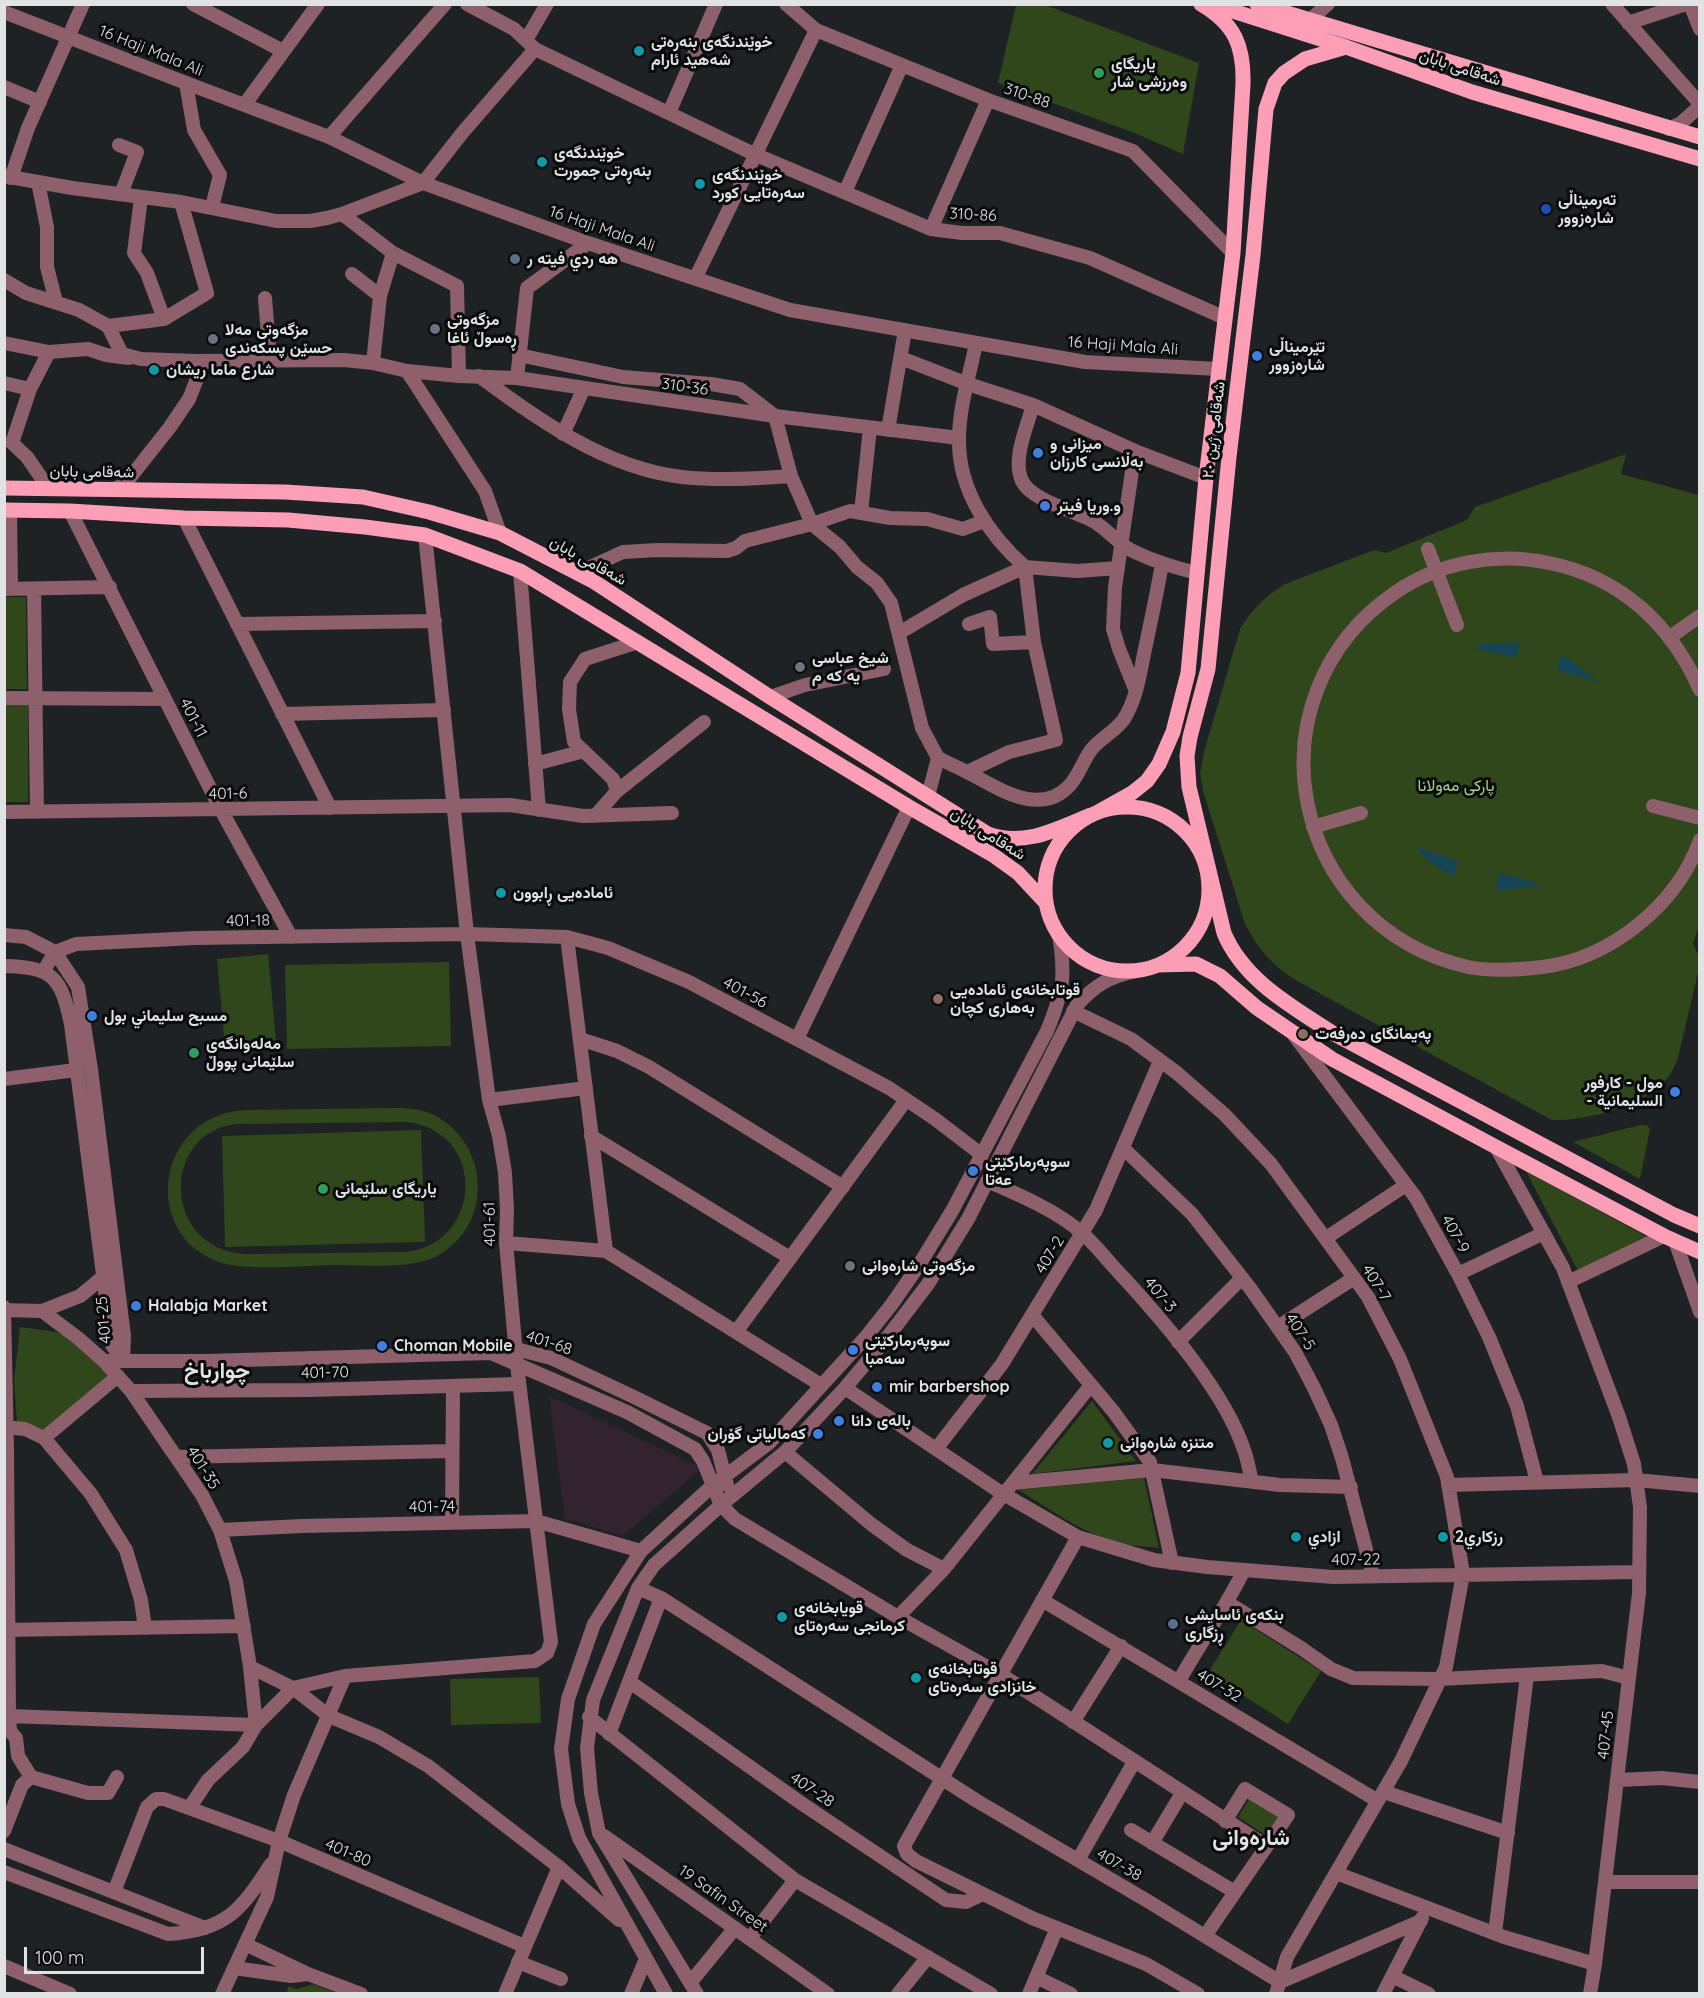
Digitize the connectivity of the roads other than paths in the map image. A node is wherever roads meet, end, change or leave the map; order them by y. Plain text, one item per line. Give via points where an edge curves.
1 (83, 4) edge
2 (193, 4) edge
3 (318, 4) edge
4 (445, 4) edge
5 (466, 4) edge
6 (547, 4) edge
7 (716, 4) edge
8 (786, 4) edge
9 (1201, 4) edge
10 (1211, 4) edge
11 (1257, 4) edge
12 (1328, 4) edge
13 (1612, 4) edge
14 (1688, 4) edge
15 (4, 12) edge
16 (1311, 19) junction
17 (1628, 23) junction
18 (1700, 29) edge
19 (816, 30) junction
20 (69, 36) junction
21 (530, 45) junction
22 (1346, 48) junction
23 (283, 51) junction
24 (902, 65) junction
25 (186, 83) junction
26 (4, 87) edge
27 (988, 100) junction
28 (40, 102) junction
29 (245, 104) junction
30 (1700, 105) edge
31 (669, 113) junction
32 (1669, 129) junction
33 (329, 136) junction
34 (1700, 138) edge
35 (119, 145) dead end
36 (754, 154) junction
37 (1700, 159) edge
38 (1239, 172) junction
39 (1260, 175) junction
40 (8, 177) edge
41 (38, 182) junction
42 (423, 183) junction
43 (845, 192) junction
44 (121, 194) junction
45 (141, 198) junction
46 (181, 202) junction
47 (212, 207) junction
48 (342, 214) junction
49 (931, 229) junction
50 (588, 243) junction
51 (393, 253) junction
52 (1233, 253) junction
53 (352, 274) dead end
54 (696, 277) junction
55 (4, 280) edge
56 (380, 296) junction
57 (265, 298) dead end
58 (56, 302) junction
59 (1225, 318) junction
60 (164, 319) junction
61 (108, 326) junction
62 (905, 330) junction
63 (4, 343) edge
64 (976, 343) junction
65 (49, 352) junction
66 (519, 355) junction
67 (901, 358) junction
68 (141, 359) junction
69 (270, 360) junction
70 (204, 361) junction
71 (373, 363) junction
72 (1218, 369) junction
73 (407, 371) junction
74 (459, 376) junction
75 (479, 376) junction
76 (517, 378) junction
77 (4, 383) edge
78 (968, 384) junction
79 (584, 388) junction
80 (30, 389) junction
81 (1033, 405) junction
82 (775, 416) junction
83 (870, 428) junction
84 (888, 430) junction
85 (563, 434) junction
86 (959, 438) junction
87 (8, 442) edge
88 (1135, 452) junction
89 (791, 476) junction
90 (1206, 478) junction
91 (4, 488) edge
92 (49, 489) junction
93 (112, 490) junction
94 (7, 510) edge
95 (70, 511) junction
96 (861, 512) junction
97 (184, 518) junction
98 (984, 521) junction
99 (812, 524) junction
100 (500, 533) junction
101 (425, 535) junction
102 (1122, 546) junction
103 (1428, 549) dead end
104 (1162, 564) junction
105 (1025, 567) junction
106 (1118, 567) junction
107 (520, 571) junction
108 (1437, 571) junction
109 (577, 573) junction
110 (1197, 573) junction
111 (110, 587) junction
112 (8, 589) edge
113 (34, 589) junction
114 (1700, 616) edge
115 (435, 621) junction
116 (237, 624) junction
117 (969, 624) dead end
118 (1457, 626) dead end
119 (899, 633) junction
120 (1670, 637) junction
121 (638, 642) junction
122 (1034, 642) junction
123 (884, 669) dead end
124 (1700, 690) edge
125 (1136, 691) junction
126 (770, 697) junction
127 (4, 698) edge
128 (36, 698) junction
129 (165, 699) junction
130 (444, 710) junction
131 (282, 714) junction
132 (704, 722) dead end
133 (584, 751) junction
134 (938, 758) junction
135 (535, 764) junction
136 (967, 772) junction
137 (617, 791) junction
138 (927, 796) junction
139 (453, 806) junction
140 (1653, 806) dead end
141 (909, 807) junction
142 (330, 808) junction
143 (221, 810) junction
144 (539, 810) junction
145 (4, 812) edge
146 (38, 812) junction
147 (672, 813) dead end
148 (1094, 813) junction
149 (1361, 813) dead end
150 (595, 816) junction
151 (1700, 818) edge
152 (1313, 827) junction
153 (1700, 840) edge
154 (1206, 861) junction
155 (1046, 903) junction
156 (467, 934) junction
157 (4, 935) edge
158 (1059, 935) junction
159 (291, 937) junction
160 (567, 937) junction
161 (55, 952) junction
162 (1158, 965) junction
163 (4, 966) edge
164 (1136, 971) junction
165 (43, 972) junction
166 (1073, 1011) junction
167 (1291, 1031) junction
168 (580, 1039) junction
169 (797, 1040) junction
170 (1160, 1061) junction
171 (76, 1070) junction
172 (4, 1079) edge
173 (586, 1088) junction
174 (489, 1100) junction
175 (906, 1100) junction
176 (591, 1136) junction
177 (1124, 1148) junction
178 (1496, 1148) junction
179 (982, 1155) junction
180 (987, 1180) junction
181 (1406, 1185) junction
182 (843, 1187) junction
183 (1700, 1226) edge
184 (1082, 1233) junction
185 (1544, 1233) junction
186 (1326, 1238) junction
187 (1670, 1239) junction
188 (506, 1244) junction
189 (606, 1251) junction
190 (1700, 1252) edge
191 (790, 1258) junction
192 (1458, 1274) junction
193 (103, 1277) junction
194 (1242, 1278) junction
195 (1354, 1278) junction
196 (1568, 1282) junction
197 (5, 1309) edge
198 (42, 1311) junction
199 (1700, 1312) edge
200 (1033, 1316) junction
201 (1278, 1327) junction
202 (735, 1332) junction
203 (1178, 1342) junction
204 (516, 1349) junction
205 (491, 1353) junction
206 (104, 1361) junction
207 (123, 1361) junction
208 (517, 1365) junction
209 (118, 1376) junction
210 (519, 1384) junction
211 (821, 1385) junction
212 (1091, 1385) junction
213 (453, 1386) junction
214 (845, 1388) junction
215 (131, 1391) junction
216 (5, 1426) edge
217 (44, 1438) junction
218 (936, 1449) junction
219 (452, 1451) junction
220 (785, 1452) junction
221 (178, 1457) junction
222 (1152, 1470) junction
223 (726, 1476) junction
224 (1636, 1480) junction
225 (1252, 1481) junction
226 (1537, 1482) junction
227 (1013, 1483) junction
228 (1448, 1485) junction
229 (712, 1486) junction
230 (1700, 1486) edge
231 (1351, 1487) junction
232 (1005, 1495) junction
233 (725, 1502) junction
234 (536, 1521) junction
235 (452, 1523) junction
236 (220, 1530) junction
237 (6, 1538) edge
238 (1078, 1538) junction
239 (640, 1551) junction
240 (1173, 1563) junction
241 (944, 1569) junction
242 (1244, 1570) junction
243 (1639, 1572) junction
244 (1463, 1574) junction
245 (1373, 1576) junction
246 (638, 1588) junction
247 (661, 1598) junction
248 (1042, 1600) junction
249 (1228, 1603) junction
250 (898, 1617) junction
251 (244, 1626) junction
252 (145, 1628) junction
253 (6, 1630) edge
254 (1121, 1646) junction
255 (250, 1667) junction
256 (1000, 1674) junction
257 (345, 1676) junction
258 (1527, 1676) junction
259 (1629, 1678) junction
260 (1440, 1679) junction
261 (1179, 1681) junction
262 (630, 1682) junction
263 (293, 1688) junction
264 (9, 1716) junction
265 (328, 1716) junction
266 (589, 1717) junction
267 (1073, 1722) junction
268 (256, 1725) junction
269 (10, 1733) edge
270 (609, 1734) junction
271 (1134, 1762) junction
272 (31, 1777) junction
273 (117, 1777) dead end
274 (942, 1778) junction
275 (1618, 1780) junction
276 (1700, 1782) edge
277 (1182, 1793) junction
278 (1381, 1796) junction
279 (190, 1807) junction
280 (1225, 1821) junction
281 (1131, 1830) dead end
282 (4, 1831) edge
283 (599, 1833) junction
284 (1508, 1833) junction
285 (279, 1841) junction
286 (1152, 1843) junction
287 (1266, 1846) junction
288 (4, 1849) edge
289 (276, 1856) junction
290 (1078, 1860) junction
291 (558, 1867) junction
292 (4, 1872) edge
293 (1336, 1873) junction
294 (795, 1880) junction
295 (1605, 1882) junction
296 (1700, 1882) edge
297 (114, 1892) junction
298 (1235, 1892) junction
299 (983, 1894) junction
300 (1427, 1908) junction
301 (1420, 1921) junction
302 (627, 1927) junction
303 (205, 1928) junction
304 (735, 1928) junction
305 (1057, 1928) junction
306 (1494, 1933) junction
307 (1205, 1936) junction
308 (750, 1938) junction
309 (245, 1944) junction
310 (524, 1946) junction
311 (928, 1957) junction
312 (646, 1959) junction
313 (518, 1962) junction
314 (1595, 1964) junction
315 (4, 1966) edge
316 (234, 1968) junction
317 (308, 1974) junction
318 (1392, 1976) junction
319 (1036, 1977) junction
320 (561, 1979) dead end
321 (693, 1988) edge
322 (1278, 1988) edge
323 (70, 1994) edge
324 (222, 1994) edge
325 (361, 1994) edge
326 (506, 1994) edge
327 (631, 1994) edge
328 (666, 1994) edge
329 (828, 1994) edge
330 (898, 1994) edge
331 (991, 1994) edge
332 (1029, 1994) edge
333 (1071, 1994) edge
334 (1198, 1994) edge
335 (1383, 1994) edge
336 (1429, 1994) edge
337 (1590, 1994) edge

1 - 20 street
2 - 23 street
3 - 23 street
4 - 33 street
5 - 21 street, 310-86 via 514,29
6 - 21 street
7 - 31 street
8 - 19 street, 310-88
9 - 38 main road, شەقامی ژین ٢٠ via 1218,16 1240,46 1243,84
10 - 22 main road, شەقامی بابان
11 - 16 main road
12 - 16 street
13 - 17 street
14 - 17 street
14 - 18 street
15 - 20 street, 16 Haji Mala Ali
16 - 32 main road
17 - 30 street
19 - 24 street, 310-88
19 - 36 street
20 - 25 street, 16 Haji Mala Ali
20 - 28 street
21 - 31 street, 310-86
21 - 42 street
22 - 37 main road, شەقامی بابان via 1472,92
22 - 39 main road, شەقامی ژین ٢٠ via 1305,59 1275,83 1266,109
23 - 29 street
24 - 27 street, 310-88
24 - 43 street
25 - 29 street, 16 Haji Mala Ali
25 - 47 street via 195,130 220,175
26 - 28 street
27 - 49 street
27 - 52 street, 310-88 via 1133,151
28 - 40 street
29 - 33 street, 16 Haji Mala Ali
30 - 32 street
31 - 36 street, 310-86
32 - 34 main road
33 - 42 street, 16 Haji Mala Ali
35 - 44 street via 137,152
36 - 43 street, 310-86
36 - 54 street
38 - 39 main road
38 - 52 main road, شەقامی ژین ٢٠
39 - 154 main road, شەقامی ژین ٢٠ via 1209,669 1187,756 1189,787
40 - 41 street
41 - 44 street
41 - 58 street via 47,227 47,267
42 - 48 street
42 - 50 street, 16 Haji Mala Ali
43 - 49 street, 310-86
44 - 45 street
45 - 46 street
45 - 60 street via 134,253 147,273
46 - 47 street
46 - 60 street via 207,293
47 - 48 street via 293,222
48 - 51 street
49 - 59 street, 310-86 via 1000,232 1090,258
50 - 54 street, 16 Haji Mala Ali
50 - 66 street via 527,288
51 - 56 street
51 - 74 street via 457,286
52 - 59 main road, شەقامی ژین ٢٠
53 - 56 street
54 - 62 street, 16 Haji Mala Ali via 790,310
55 - 58 street
56 - 71 street
57 - 69 street
58 - 61 street
59 - 72 main road, شەقامی ژین ٢٠
60 - 61 street
61 - 68 street via 122,354
62 - 64 street, 16 Haji Mala Ali
62 - 67 street
63 - 65 street, 310-36
64 - 72 street, 16 Haji Mala Ali via 1085,363
64 - 78 street
65 - 68 street, 310-36 via 88,349
65 - 80 street
66 - 76 street
66 - 82 street via 623,377 740,389
67 - 78 street
67 - 84 street
68 - 70 street, 310-36
69 - 70 street, 310-36
69 - 71 street, 310-36
70 - 93 street via 189,399 170,427 125,484
71 - 73 street, 310-36
72 - 90 main road, شەقامی ژین ٢٠
73 - 74 street, 310-36
73 - 100 street via 485,491
74 - 75 street, 310-36
75 - 76 street, 310-36
75 - 85 street
76 - 79 street, 310-36
77 - 80 street
78 - 81 street
78 - 86 street
79 - 82 street, 310-36
79 - 85 street
80 - 87 street
81 - 88 street
81 - 102 street via 1020,457 1024,484 1033,493 1099,525
82 - 83 street, 310-36
82 - 89 street
83 - 84 street, 310-36
83 - 96 street
84 - 86 street, 310-36
85 - 89 street via 626,463 659,473 753,479
86 - 98 street via 964,474
87 - 92 street via 27,457
88 - 90 street
88 - 102 street
89 - 99 street
90 - 110 main road, شەقامی ژین ٢٠
91 - 92 main road, شەقامی بابان
92 - 93 main road, شەقامی بابان
93 - 100 main road, شەقامی بابان via 363,497
94 - 95 main road, شەقامی بابان
94 - 112 street
95 - 97 main road, شەقامی بابان
95 - 111 street, 401-11
96 - 98 street via 927,519 963,529
96 - 99 street via 850,511
97 - 101 main road, شەقامی بابان via 288,520
97 - 116 street
98 - 105 street
99 - 109 street via 745,541 727,551 623,552
99 - 119 street via 885,591
100 - 109 main road, شەقامی بابان
101 - 107 main road, شەقامی بابان
101 - 115 street, 401-61
102 - 104 street
102 - 106 street
103 - 108 street
104 - 110 street
104 - 125 street
105 - 106 street via 1077,571
105 - 119 street via 963,594
105 - 122 street
106 - 125 street via 1113,629
107 - 121 main road, شەقامی بابان
107 - 135 street
108 - 118 street
108 - 120 street via 1489,558 1529,559 1569,567 1605,582 1639,604
108 - 152 street via 1411,582 1376,605 1347,636 1324,671 1309,710 1303,752 1305,794
109 - 126 main road, شەقامی بابان
110 - 148 main road, شەقامی ژین ٢٠ via 1188,673 1173,732 1147,781
111 - 113 street
111 - 129 street, 401-11
112 - 113 street
113 - 128 street
114 - 120 street
115 - 116 street
115 - 130 street, 401-61
116 - 131 street
117 - 122 street via 990,617 993,644
119 - 134 street via 922,728
120 - 124 street
121 - 133 street via 585,659 570,682 574,742
121 - 141 main road, شەقامی بابان
122 - 136 street via 1056,740 1008,752
123 - 126 street via 805,685
125 - 136 street via 1124,719 1094,745 1072,783 1057,796 1038,801 1020,798
126 - 138 main road, شەقامی بابان
127 - 128 street
128 - 129 street
128 - 146 street
129 - 143 street, 401-11
130 - 131 street
130 - 139 street, 401-61
131 - 142 street
132 - 137 street
133 - 135 street
133 - 137 street via 613,779
134 - 136 street
134 - 138 street
135 - 144 street
137 - 150 street
138 - 148 main road, شەقامی بابان via 988,834 1009,839 1046,834
139 - 142 street, 401-6
139 - 144 street, 401-6
139 - 156 street, 401-61
140 - 151 street
141 - 155 main road, شەقامی بابان via 1006,864
141 - 169 street
142 - 143 street, 401-6
143 - 146 street, 401-6
143 - 159 street, 401-11
144 - 150 street
145 - 146 street, 401-6
147 - 150 street
148 - 154 main road via 1116,807 1152,810 1184,829
148 - 155 main road via 1073,827 1059,843 1050,861
149 - 152 street
152 - 153 street via 1334,873 1360,907 1392,934 1429,955 1470,967 1512,971 1554,966 1594,952 1631,931 1658,907 1680,879
154 - 162 main road via 1209,902 1203,922 1177,955
154 - 183 main road via 1230,948 1250,974 1279,996 1374,1057
155 - 158 main road
156 - 159 street, 401-18
156 - 160 street, 401-56
156 - 174 street, 401-61
157 - 161 street via 26,937
158 - 164 main road via 1092,963 1113,970
158 - 179 street via 1063,985 1057,1008
159 - 161 street, 401-18 via 75,944
160 - 168 street
160 - 169 street, 401-56 via 608,948 689,982
161 - 165 street
161 - 207 street, 401-25 via 78,987 84,1022 124,1336
162 - 164 main road
162 - 167 main road via 1196,964 1220,976
163 - 165 street via 37,968
164 - 166 street via 1103,982
165 - 171 street, 401-25 via 59,983 66,997
166 - 170 street, 407-7 via 1131,1039
166 - 180 street
167 - 178 main road via 1332,1059
167 - 181 street, 407-9
168 - 173 street
168 - 182 street via 617,1051 649,1068
169 - 175 street, 401-56
170 - 177 street, 407-2
170 - 186 street, 407-7 via 1225,1115 1264,1156
171 - 172 street
171 - 193 street, 401-25
173 - 174 street
173 - 176 street
174 - 188 street, 401-61 via 505,1173
175 - 179 street, 401-56
175 - 182 street
176 - 189 street
176 - 191 street
177 - 184 street, 407-2
177 - 194 street, 407-5 via 1192,1214
178 - 185 street, 407-45
178 - 187 main road
179 - 211 street via 919,1265 865,1338
180 - 184 street, 407-3
180 - 214 street via 928,1284
181 - 186 street
181 - 192 street, 407-9
182 - 191 street
184 - 200 street, 407-2
184 - 203 street, 407-3
185 - 192 street
185 - 196 street, 407-45
186 - 195 street, 407-7
187 - 190 main road
187 - 196 street
187 - 199 street
188 - 189 street
188 - 204 street, 401-61
189 - 202 street
191 - 202 street
192 - 226 street, 407-9 via 1517,1406
193 - 198 street via 80,1296
193 - 207 street, 401-25 via 112,1345
194 - 201 street, 407-5
194 - 203 street
195 - 201 street
195 - 228 street, 407-7 via 1400,1359
196 - 224 street, 407-45 via 1619,1417
197 - 198 street
197 - 216 street
198 - 206 street, 401-35
200 - 212 street
200 - 218 street, 407-2 via 1002,1364
201 - 231 street, 407-5 via 1295,1352 1331,1425
202 - 211 street
203 - 225 street, 407-3 via 1230,1419 1244,1449
204 - 205 street, 401-68
204 - 208 street, 401-61
204 - 223 street, 401-68 via 551,1358 707,1433 718,1450
205 - 207 street, 401-70
205 - 208 street, 401-68
206 - 207 street, 401-70
206 - 209 street, 401-35
208 - 210 street, 401-61
208 - 229 street, 401-68 via 627,1412 695,1449
209 - 215 street, 401-35
209 - 217 street
210 - 213 street, 401-70
210 - 234 street, 401-61
211 - 223 street via 769,1443
212 - 222 street via 1150,1462
212 - 227 street
213 - 215 street, 401-70
213 - 219 street
214 - 218 street, 407-22
214 - 220 street
215 - 221 street, 401-35
216 - 217 street via 25,1429
216 - 237 street
217 - 252 street via 91,1494 126,1550
218 - 232 street, 407-22
219 - 221 street
219 - 235 street
220 - 233 street
220 - 241 street via 871,1524 907,1550
221 - 236 street, 401-35
222 - 225 street
222 - 227 street
222 - 240 street
223 - 229 street
223 - 233 street, 401-68
224 - 226 street
224 - 230 street
224 - 243 street, 407-45 via 1640,1507
225 - 231 street
226 - 228 street
227 - 232 street
228 - 244 street, 407-7
229 - 233 street, 401-68
229 - 239 street
231 - 245 street, 407-5
232 - 238 street, 407-22
232 - 241 street
233 - 246 street via 654,1565
233 - 250 street via 735,1519
234 - 235 street, 401-74
234 - 239 street, 401-74
234 - 257 street, 401-61 via 551,1642 546,1653 535,1660
235 - 236 street, 401-74
236 - 251 street, 401-35 via 236,1581
237 - 253 street
238 - 240 street, 407-22
238 - 248 street
239 - 302 street via 594,1624 568,1699 561,1749 568,1804 579,1838
240 - 242 street, 407-22
241 - 250 street
242 - 245 street, 407-22
242 - 249 street
243 - 244 street, 407-22
243 - 259 street, 407-45
244 - 245 street, 407-22
244 - 260 street, 407-7 via 1446,1667
246 - 247 street, 407-38
246 - 266 street
247 - 262 street
247 - 274 street, 407-38
248 - 254 street, 407-32
248 - 256 street
249 - 260 street via 1330,1669 1353,1678
249 - 261 street via 1201,1640
250 - 256 street
251 - 252 street
251 - 255 street, 401-35
252 - 253 street
253 - 264 street
254 - 261 street, 407-32
254 - 267 street
255 - 263 street
255 - 268 street, 401-35
256 - 267 street
256 - 274 street
257 - 263 street
257 - 265 street
258 - 259 street via 1602,1671
258 - 260 street
258 - 284 street
259 - 275 street, 407-45
260 - 278 street, 407-7
261 - 278 street, 407-32
262 - 270 street
262 - 299 street, 407-28 via 946,1900 966,1902
263 - 265 street
263 - 268 street
264 - 268 street
264 - 269 street
265 - 285 street
265 - 291 street via 379,1737 428,1766
266 - 270 street
266 - 283 street via 587,1748
267 - 271 street
268 - 279 street via 243,1747 208,1780
269 - 272 street
270 - 294 street
271 - 277 street
271 - 290 street
272 - 273 street via 88,1793 108,1792
272 - 282 street via 22,1785
274 - 290 street, 407-38
274 - 299 street via 904,1846 916,1861
275 - 276 street via 1662,1778
275 - 295 street, 407-45
277 - 280 street
277 - 286 street
278 - 284 street, 407-32
278 - 293 street, 407-7
279 - 285 street, 401-80
279 - 297 street, 401-80 via 156,1799 147,1808
280 - 287 street
280 - 287 street via 1245,1789 1262,1799 1288,1815
281 - 286 street
283 - 304 street, 19 Safin Street
283 - 321 street
284 - 306 street
285 - 289 street
285 - 310 street, 401-80
286 - 298 street
287 - 298 street
288 - 297 street
289 - 303 street via 237,1912
289 - 309 street via 267,1897
290 - 307 street, 407-38
291 - 302 street
291 - 310 street
292 - 303 street via 168,1934
293 - 300 street
293 - 322 street, 407-7 via 1287,1957
294 - 308 street
294 - 311 street
295 - 296 street
295 - 314 street, 407-45
297 - 303 street
298 - 307 street
299 - 305 street
300 - 301 street
300 - 306 street
301 - 318 street
301 - 322 street
302 - 312 street
304 - 308 street, 19 Safin Street
304 - 321 street
305 - 319 street
305 - 334 street via 1146,1964
306 - 314 street
307 - 322 street, 407-38
308 - 329 street, 19 Safin Street
309 - 316 street
309 - 317 street
310 - 313 street
311 - 330 street
311 - 331 street
312 - 327 street
312 - 328 street
313 - 320 street
313 - 326 street
314 - 337 street, 407-45
315 - 323 street
316 - 317 street via 282,1975
316 - 324 street
317 - 325 street
318 - 335 street
318 - 336 street
319 - 332 street
319 - 333 street

